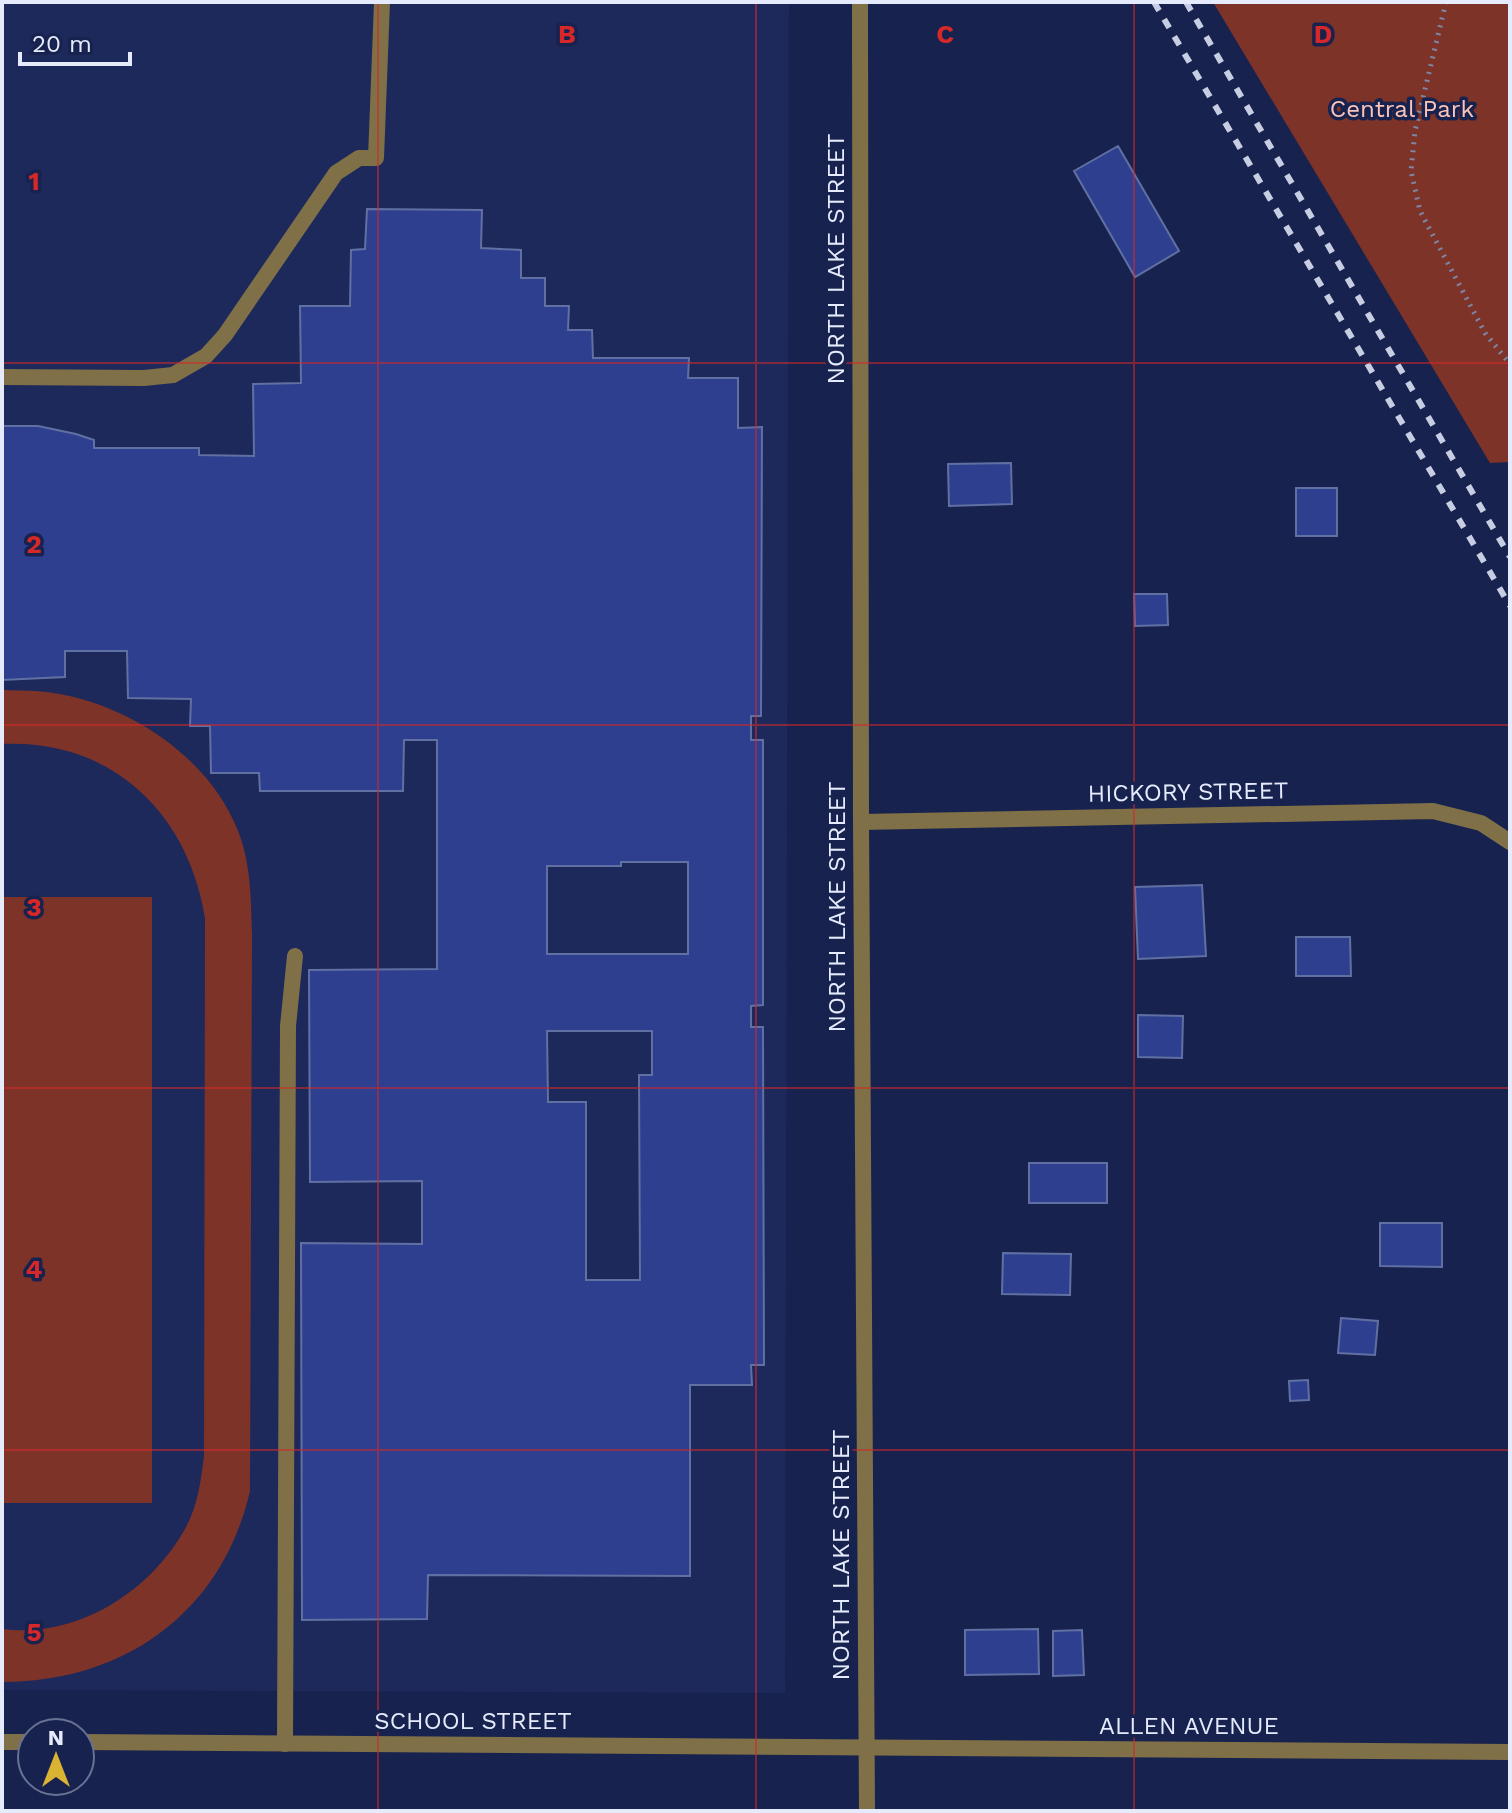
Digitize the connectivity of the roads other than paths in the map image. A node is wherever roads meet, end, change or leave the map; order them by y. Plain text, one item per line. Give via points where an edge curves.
1 (382, 2) edge
2 (860, 2) edge
3 (2, 377) edge
4 (861, 822) junction
5 (1510, 842) edge
6 (295, 956) dead end
7 (96, 1742) edge
8 (285, 1744) junction
9 (867, 1747) junction
10 (1510, 1752) edge
11 (867, 1811) edge

1 - 3 street via 376,158 359,158 336,173 206,356 173,375 144,378
2 - 4 street, NORTH LAKE STREET
4 - 5 street, HICKORY STREET via 1433,811 1481,823
4 - 9 street, NORTH LAKE STREET
6 - 8 street via 288,1026
7 - 8 street, SCHOOL STREET
8 - 9 street, SCHOOL STREET
9 - 10 street, ALLEN AVENUE
9 - 11 street, NORTH LAKE STREET

